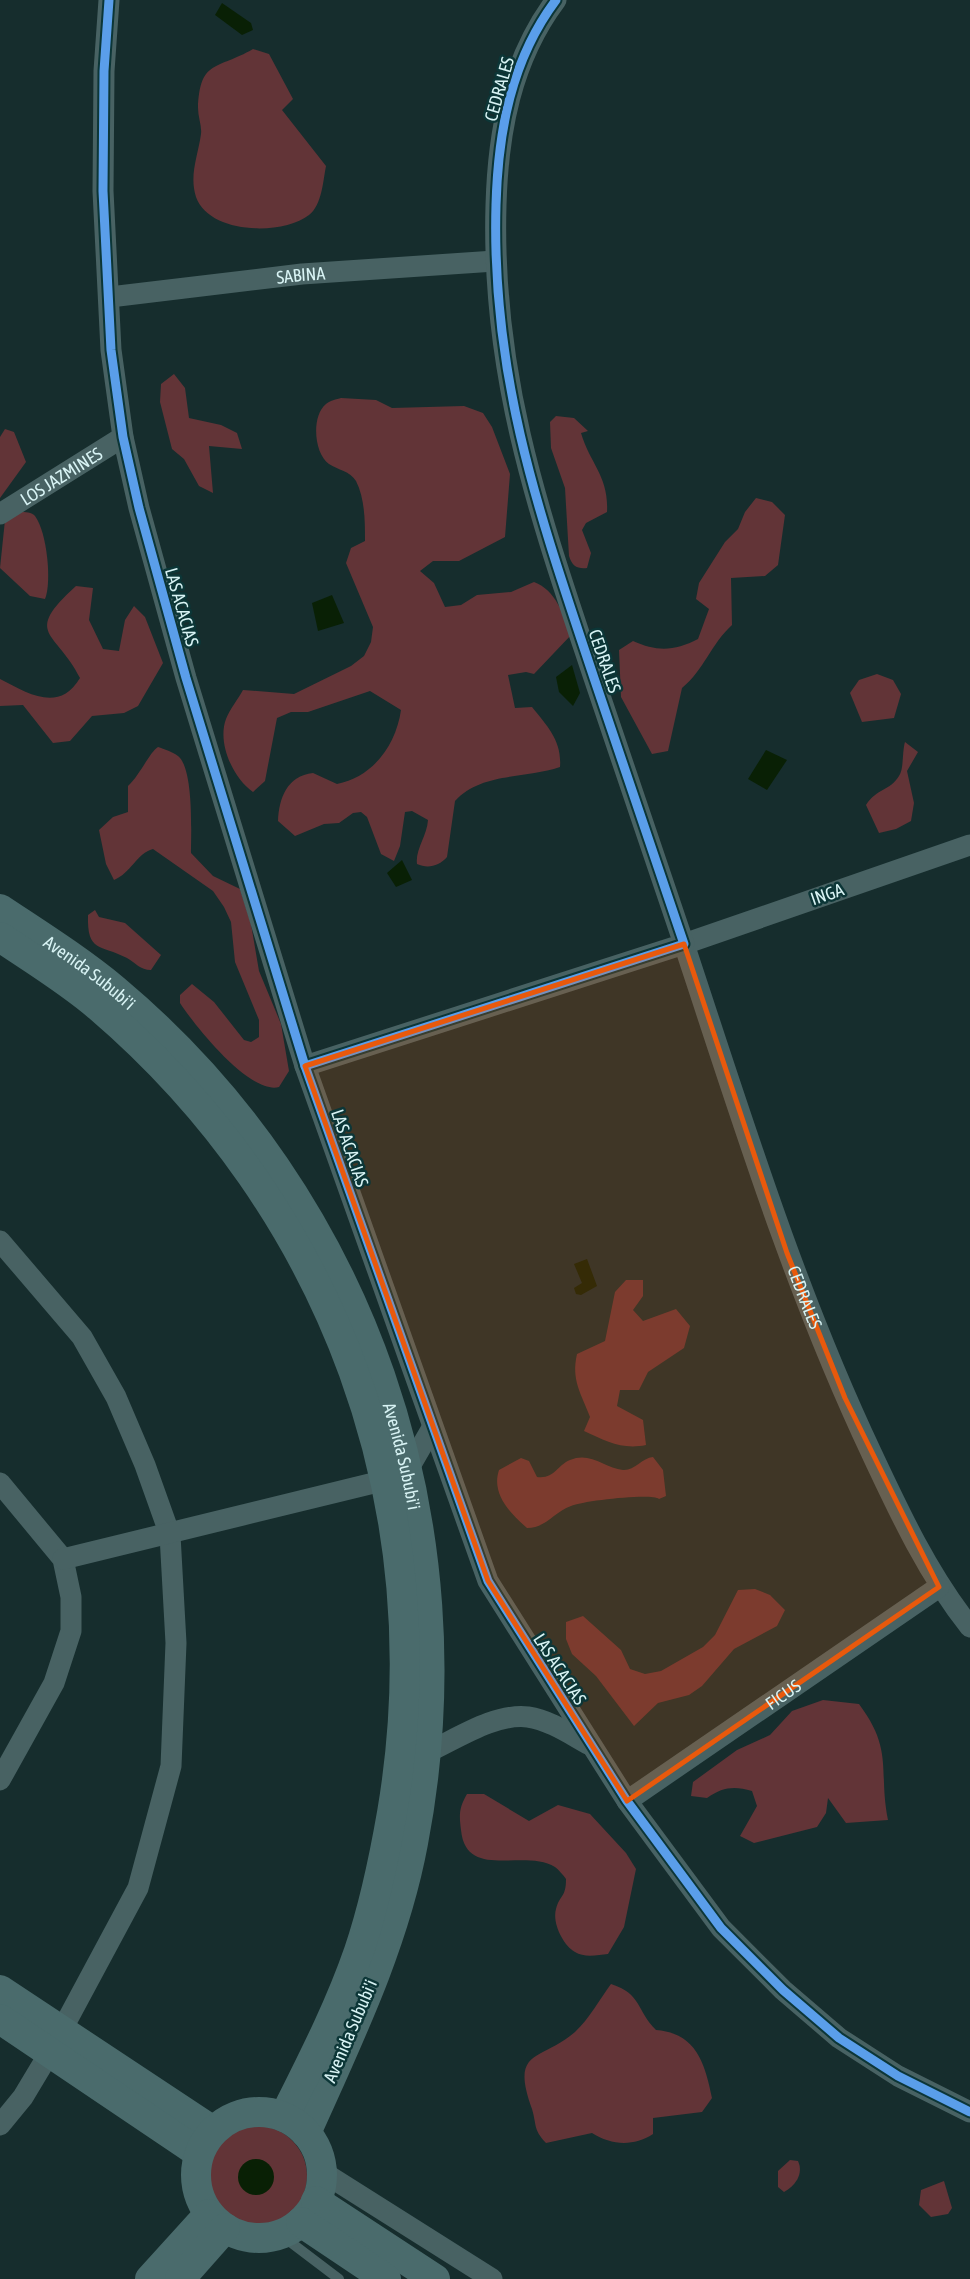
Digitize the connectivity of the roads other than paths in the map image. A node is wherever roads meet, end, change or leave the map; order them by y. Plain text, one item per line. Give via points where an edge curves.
1 (109, 0) edge
2 (556, 0) edge
3 (495, 261) junction
4 (110, 297) junction
5 (123, 437) junction
6 (0, 514) edge
7 (970, 845) edge
8 (0, 909) edge
9 (0, 937) edge
10 (684, 944) junction
11 (305, 1066) junction
12 (0, 1241) edge
13 (432, 1428) junction
14 (397, 1474) junction
15 (449, 1476) junction
16 (0, 1483) edge
17 (170, 1535) junction
18 (63, 1559) junction
19 (939, 1587) junction
20 (970, 1627) edge
21 (590, 1745) junction
22 (414, 1755) junction
23 (0, 1780) edge
24 (627, 1801) junction
25 (0, 1990) edge
26 (0, 2019) edge
27 (56, 2041) junction
28 (970, 2112) edge
29 (0, 2125) edge
30 (295, 2125) junction
31 (206, 2142) junction
32 (321, 2171) junction
33 (299, 2220) junction
34 (217, 2221) junction
35 (150, 2279) edge
36 (180, 2279) edge
37 (339, 2279) edge
38 (386, 2279) edge
39 (435, 2279) edge
40 (492, 2279) edge

1 - 4 street, LAS ACACIAS via 103,191
2 - 3 street, CEDRALES via 541,20 517,72 503,121
3 - 4 street, SABINA via 302,274
3 - 10 street, CEDRALES via 505,365 521,449
4 - 5 street, LAS ACACIAS via 111,350
5 - 6 street, LOS JAZMINES
5 - 11 street, LAS ACACIAS via 182,665
7 - 10 street, INGA
8 - 14 street, Avenida Sububi'i via 115,989 216,1090 259,1143 310,1222 346,1290 383,1385
9 - 14 street, Avenida Sububi'i via 98,1006 146,1051 239,1156 324,1299
10 - 11 street
10 - 19 street, CEDRALES via 787,1253 845,1398
11 - 13 street, LAS ACACIAS
12 - 17 street via 89,1349 121,1408
13 - 14 street
13 - 15 street, LAS ACACIAS
14 - 15 street
14 - 17 street
14 - 22 street, Avenida Sububi'i
15 - 21 street, LAS ACACIAS via 488,1581
16 - 18 street
17 - 18 street
17 - 27 street via 176,1643 171,1766 138,1888
18 - 23 street via 71,1597 71,1631 54,1683
19 - 20 street, CEDRALES
19 - 24 street, FICUS
21 - 22 street via 529,1717 501,1719
21 - 24 street, LAS ACACIAS
22 - 30 street, Avenida Sububi'i via 413,1846 382,1956
24 - 28 street, LAS ACACIAS via 721,1928 783,1990 868,2057
25 - 27 street
26 - 27 street
27 - 29 street via 23,2097
27 - 31 street
30 - 31 street via 266,2112 247,2113 229,2120
30 - 32 street via 316,2148
31 - 34 street via 196,2174 199,2195
32 - 33 street
32 - 40 street
33 - 34 street via 244,2236
33 - 37 lane
33 - 38 street
33 - 39 street
34 - 35 street
34 - 36 street

